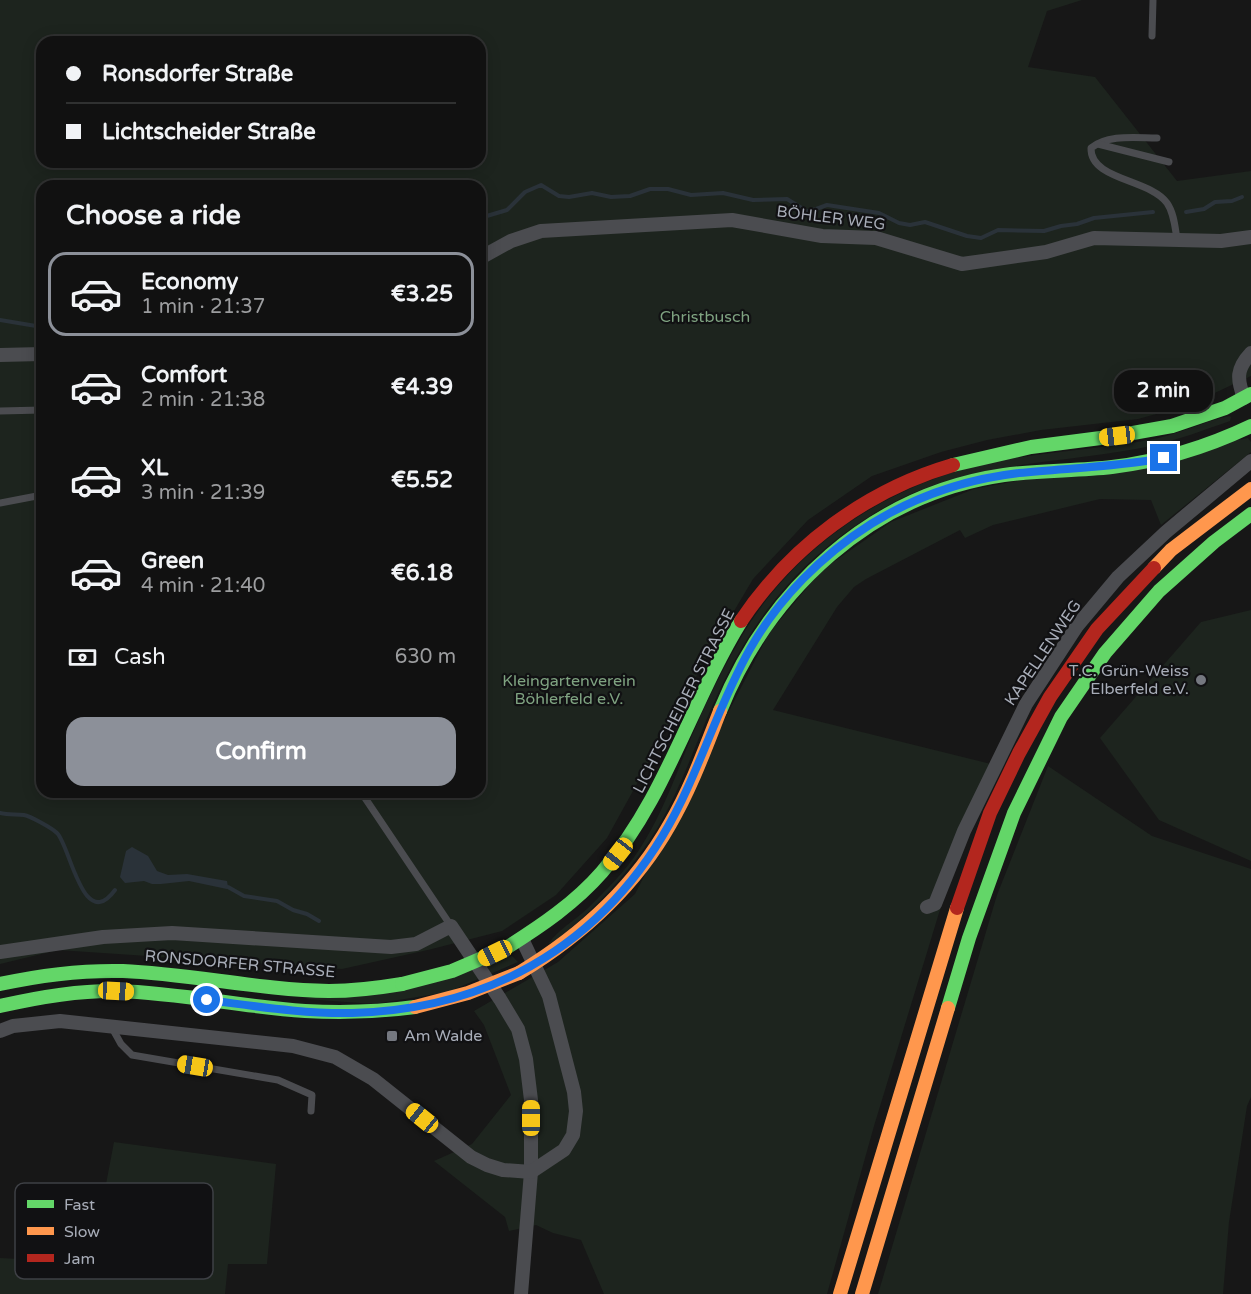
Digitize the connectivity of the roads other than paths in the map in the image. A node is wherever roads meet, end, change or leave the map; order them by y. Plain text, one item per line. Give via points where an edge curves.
1 (1153, 0) edge
2 (1152, 36) dead end
3 (1157, 138) dead end
4 (1097, 143) junction
5 (1169, 162) dead end
6 (1251, 237) edge
7 (1177, 239) junction
8 (486, 255) edge
9 (1251, 353) edge
10 (36, 354) edge
11 (0, 356) edge
12 (1247, 400) edge
13 (36, 410) edge
14 (0, 411) edge
15 (1251, 426) edge
16 (1251, 461) edge
17 (1251, 489) edge
18 (36, 496) edge
19 (0, 503) edge
20 (1251, 514) edge
21 (365, 798) edge
22 (927, 907) dead end
23 (451, 926) junction
24 (522, 939) junction
25 (506, 948) joint
26 (0, 952) edge
27 (534, 964) junction
28 (0, 984) edge
29 (0, 1006) edge
30 (111, 1026) junction
31 (0, 1031) edge
32 (311, 1111) dead end
33 (531, 1172) junction
34 (521, 1294) edge
35 (840, 1294) edge
36 (862, 1294) edge

1 - 2 lane
3 - 4 lane
4 - 5 lane
4 - 7 lane via 1091,148 1095,164 1151,190 1168,205
6 - 7 street, BÖHLER WEG via 1221,242
7 - 8 street, BÖHLER WEG via 1094,238 1046,252 962,264 876,238 822,236 732,220 541,231
9 - 12 street via 1242,363 1238,380
10 - 11 street
12 - 24 main road, LICHTSCHEIDER STRASSE via 1201,418 1138,434 1031,447 944,467 883,493 823,532 786,566 749,609 721,657 653,798 618,854 569,906
13 - 14 lane
15 - 27 main road via 1164,458 974,481 910,503 850,538 798,584 761,631 734,681 672,822 639,873 594,921
16 - 22 street, KAPELLENWEG via 1118,577 1077,626 1026,704 964,831 935,904
17 - 35 main road via 1171,550 1097,629 1050,698 1019,753 990,813 962,890
18 - 19 lane
20 - 36 main road via 1159,591 1105,653 1061,717 1014,813 969,938
21 - 23 lane
23 - 26 street via 416,944 391,947 172,933 103,937
23 - 33 street via 518,1029 531,1100
24 - 25 main road, LICHTSCHEIDER STRASSE
24 - 27 street
25 - 28 main road, RONSDORFER STRASSE, bridge via 452,971 402,984 359,989 311,990 96,970 50,973
27 - 29 main road, bridge via 468,994 415,1007 371,1012 316,1012 173,995 93,991
27 - 33 street via 549,996 576,1111 573,1135 564,1150
30 - 31 street via 60,1021
30 - 32 lane via 132,1055 278,1080 312,1095
30 - 33 street via 292,1046 335,1057 373,1079 471,1157 502,1170
33 - 34 street

